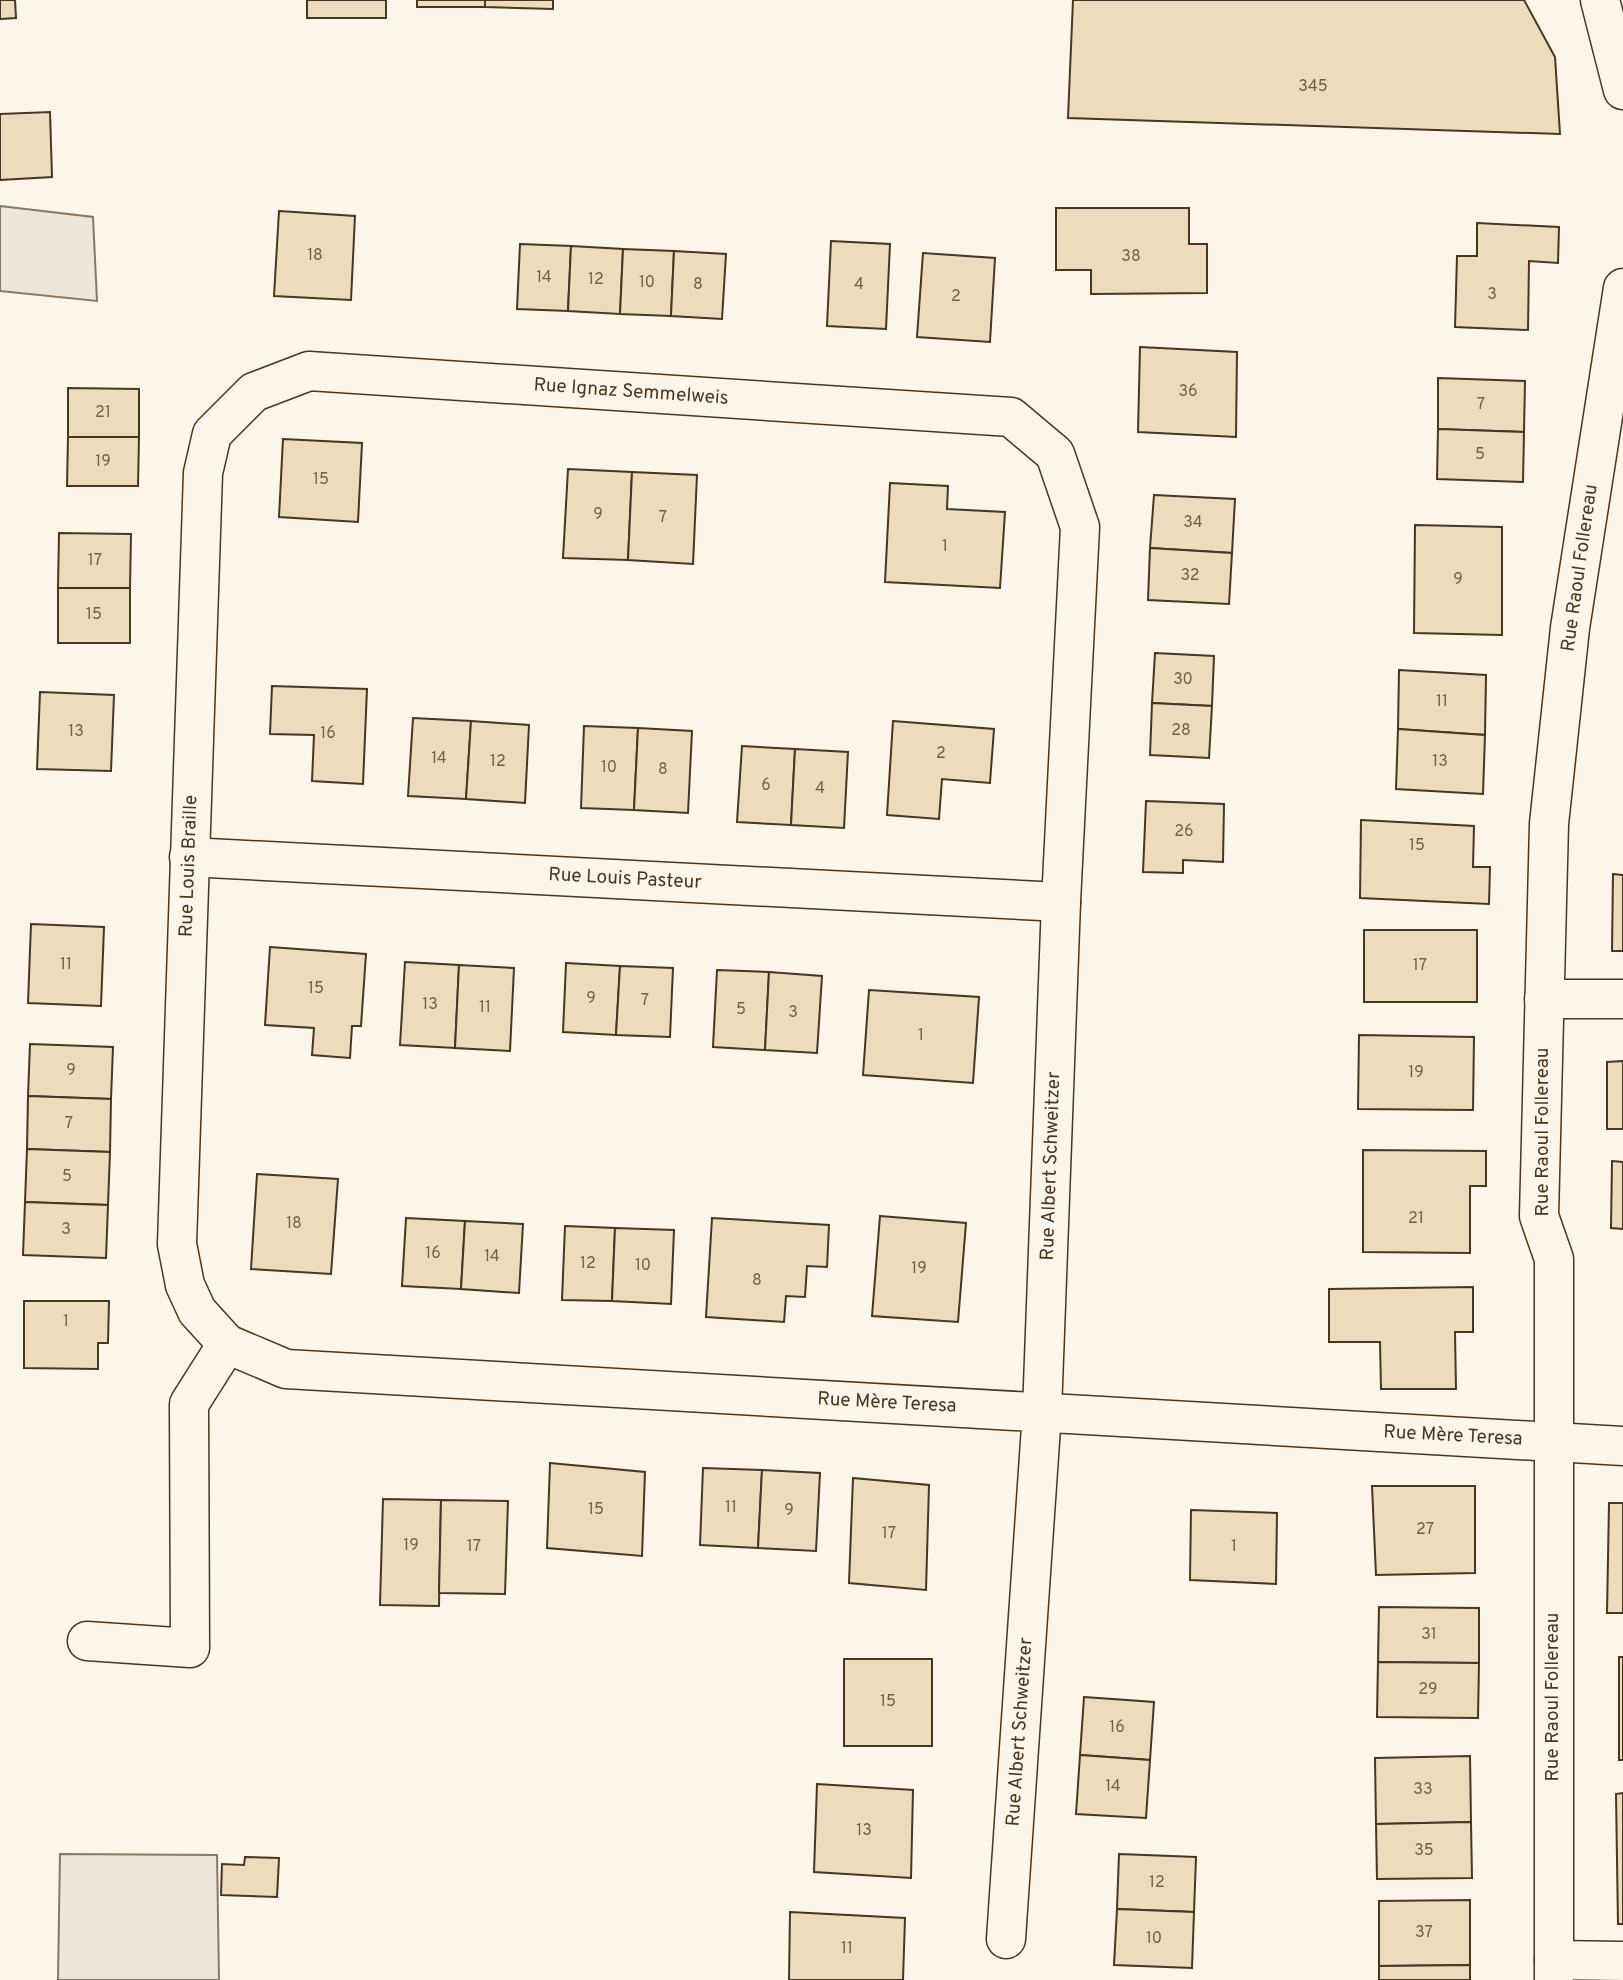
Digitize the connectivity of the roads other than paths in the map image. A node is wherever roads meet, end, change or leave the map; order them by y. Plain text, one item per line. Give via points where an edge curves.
1 (1600, 0) edge
2 (1623, 90) edge
3 (1623, 288) edge
4 (254, 392) joint
5 (1011, 417) joint
6 (190, 857) junction
7 (1061, 902) junction
8 (1544, 999) junction
9 (1623, 999) edge
10 (227, 1344) junction
11 (1042, 1412) junction
12 (1553, 1442) junction
13 (1623, 1446) edge
14 (87, 1640) dead end
15 (1006, 1940) dead end
16 (1623, 1961) edge
17 (1554, 1970) edge

1 - 2 street
3 - 8 street, Rue Raoul Follereau via 1570,628 1549,824
4 - 5 street, Rue Ignaz Semmelweis via 309,371
4 - 6 street, Rue Louis Braille via 212,434 203,473
5 - 7 street, Rue Albert Schweitzer via 1055,454 1080,527
6 - 7 street, Rue Louis Pasteur
6 - 10 street, Rue Louis Braille via 177,1244 185,1285 197,1311
7 - 11 street, Rue Albert Schweitzer
8 - 9 street
8 - 12 street, Rue Raoul Follereau via 1539,1216 1554,1259
10 - 11 street, Rue Mère Teresa via 286,1369
10 - 14 street via 188,1404 190,1648
11 - 12 street, Rue Mère Teresa
11 - 15 street, Rue Albert Schweitzer
12 - 13 street, Rue Mère Teresa
12 - 17 street, Rue Raoul Follereau
16 - 17 street

